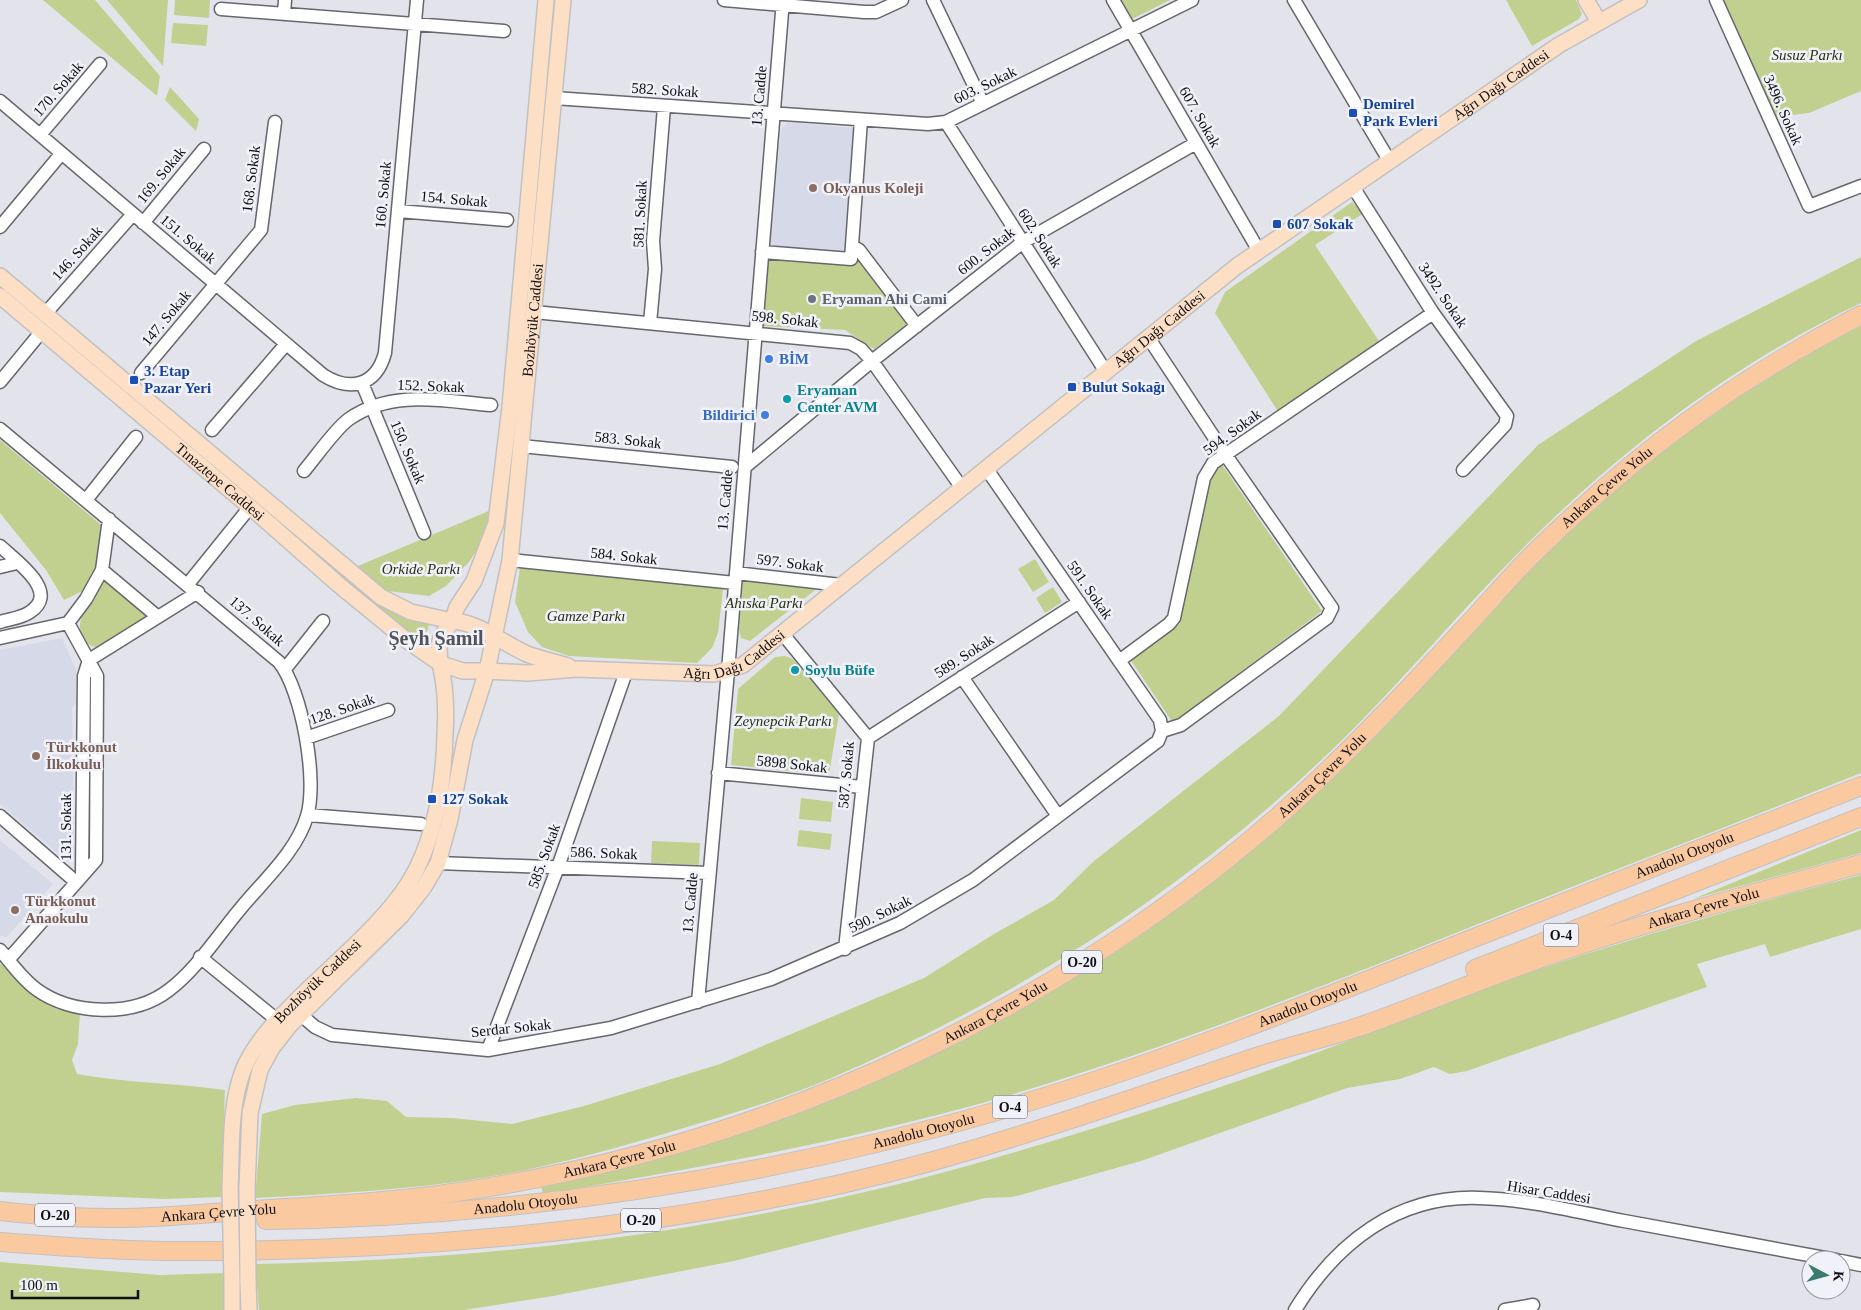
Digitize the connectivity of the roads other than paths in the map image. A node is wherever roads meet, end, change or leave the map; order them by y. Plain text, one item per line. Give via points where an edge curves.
1 (285, 0) edge
2 (417, 0) edge
3 (546, 0) edge
4 (563, 0) edge
5 (724, 0) edge
6 (902, 0) edge
7 (933, 0) edge
8 (1113, 0) edge
9 (1192, 0) edge
10 (1294, 0) edge
11 (1586, 0) edge
12 (1639, 0) edge
13 (1716, 0) edge
14 (783, 2) edge
15 (221, 9) dead end
16 (284, 14) junction
17 (1599, 22) junction
18 (414, 24) junction
19 (504, 31) dead end
20 (1131, 31) junction
21 (100, 64) dead end
22 (554, 98) junction
23 (0, 102) edge
24 (983, 104) junction
25 (664, 107) junction
26 (774, 115) junction
27 (861, 120) junction
28 (275, 122) dead end
29 (946, 122) junction
30 (40, 135) junction
31 (1196, 143) junction
32 (204, 149) dead end
33 (62, 154) junction
34 (1390, 162) junction
35 (1861, 186) edge
36 (1353, 187) junction
37 (398, 211) junction
38 (133, 214) junction
39 (507, 220) dead end
40 (143, 223) junction
41 (0, 227) edge
42 (1023, 242) junction
43 (852, 246) junction
44 (1259, 251) junction
45 (762, 252) junction
46 (0, 276) edge
47 (216, 285) junction
48 (0, 296) edge
49 (534, 312) junction
50 (1434, 313) junction
51 (45, 314) junction
52 (1861, 315) edge
53 (650, 323) junction
54 (917, 326) junction
55 (42, 331) junction
56 (756, 332) junction
57 (1148, 337) junction
58 (286, 344) junction
59 (872, 361) junction
60 (1106, 372) junction
61 (141, 373) dead end
62 (0, 382) edge
63 (362, 383) junction
64 (491, 405) dead end
65 (372, 407) junction
66 (0, 429) edge
67 (212, 430) dead end
68 (136, 437) dead end
69 (521, 446) junction
70 (1225, 454) junction
71 (738, 467) junction
72 (986, 468) junction
73 (1463, 470) dead end
74 (304, 471) dead end
75 (962, 488) junction
76 (86, 500) junction
77 (250, 507) junction
78 (109, 519) junction
79 (424, 533) dead end
80 (0, 546) edge
81 (510, 560) junction
82 (17, 563) junction
83 (0, 567) edge
84 (102, 570) junction
85 (735, 578) junction
86 (841, 585) junction
87 (193, 588) junction
88 (1078, 602) junction
89 (158, 617) junction
90 (323, 621) dead end
91 (452, 621) junction
92 (0, 622) edge
93 (68, 623) junction
94 (782, 633) junction
95 (493, 637) junction
96 (0, 638) edge
97 (89, 660) junction
98 (1119, 661) junction
99 (441, 664) junction
100 (285, 669) junction
101 (577, 669) junction
102 (487, 671) junction
103 (728, 671) junction
104 (626, 672) junction
105 (962, 677) junction
106 (388, 710) dead end
107 (1162, 731) junction
108 (306, 738) junction
109 (868, 738) junction
110 (718, 772) junction
111 (1861, 786) edge
112 (862, 787) junction
113 (308, 815) junction
114 (1058, 816) junction
115 (1861, 817) edge
116 (2, 821) edge
117 (421, 824) dead end
118 (438, 863) junction
119 (1861, 864) edge
120 (558, 868) junction
121 (710, 873) junction
122 (79, 878) junction
123 (845, 949) junction
124 (4, 955) edge
125 (200, 957) junction
126 (698, 1002) junction
127 (301, 1015) junction
128 (277, 1020) junction
129 (488, 1050) junction
130 (1261, 1055) junction
131 (0, 1211) edge
132 (111, 1219) junction
133 (0, 1242) edge
134 (1801, 1254) edge
135 (1534, 1304) dead end
136 (232, 1310) edge
137 (249, 1310) edge
138 (1296, 1310) edge
139 (1505, 1310) edge

1 - 16 street
2 - 18 street, 160. Sokak
3 - 91 main road, Bozhöyük Caddesi via 510,407 496,523 475,578
4 - 22 main road, Bozhöyük Caddesi
5 - 14 street
6 - 14 street via 876,12
7 - 24 street
8 - 20 street, 607. Sokak
9 - 20 street, 603. Sokak
10 - 34 street
11 - 17 main road
12 - 17 main road, Ağrı Dağı Caddesi
13 - 35 street, 3496. Sokak via 1809,206
14 - 26 street, 13. Cadde
15 - 16 street
16 - 18 street
17 - 34 main road, Ağrı Dağı Caddesi via 1559,45
18 - 19 street
18 - 37 street, 160. Sokak
20 - 24 street, 603. Sokak
20 - 31 street, 607. Sokak
21 - 30 street, 170. Sokak
22 - 25 street, 582. Sokak
22 - 49 main road, Bozhöyük Caddesi
23 - 30 street, 151. Sokak
24 - 29 street, 603. Sokak
25 - 26 street, 582. Sokak
25 - 53 street, 581. Sokak
26 - 27 street, 603. Sokak
26 - 45 street, 13. Cadde
27 - 29 street, 603. Sokak
27 - 43 street
28 - 47 street, 168. Sokak via 261,230
29 - 42 street, 602. Sokak
30 - 33 street, 151. Sokak
31 - 42 street, 600. Sokak
31 - 44 street, 607. Sokak
32 - 40 street, 169. Sokak
33 - 38 street, 151. Sokak
33 - 41 street
34 - 36 main road, Ağrı Dağı Caddesi
36 - 44 main road, Ağrı Dağı Caddesi
36 - 50 street, 3492. Sokak
37 - 39 street, 154. Sokak
37 - 63 street, 160. Sokak via 385,354 380,368
38 - 40 street, 151. Sokak
38 - 51 street, 146. Sokak
40 - 47 street, 151. Sokak
42 - 54 street, 600. Sokak
42 - 60 street, 602. Sokak
43 - 45 street via 851,258
43 - 54 street via 859,250
44 - 57 main road, Ağrı Dağı Caddesi
45 - 56 street, 13. Cadde
46 - 51 main road, Tınaztepe Caddesi
47 - 58 street, 151. Sokak
47 - 61 street, 147. Sokak
48 - 55 main road, Tınaztepe Caddesi
49 - 53 street, 598. Sokak
49 - 69 main road, Bozhöyük Caddesi
50 - 70 street, 594. Sokak
50 - 73 street, 3492. Sokak via 1508,419
51 - 91 main road, Tınaztepe Caddesi via 381,597 411,612
52 - 132 highway, Ankara Çevre Yolu / O-20 via 1770,364 1641,456 1526,560 1361,738 1292,804 1227,858 1118,939 984,1020 859,1080 777,1112 579,1168 488,1187 406,1199
53 - 56 street, 598. Sokak
54 - 59 street, 600. Sokak
55 - 62 street
55 - 77 main road, Tınaztepe Caddesi
56 - 59 street, 598. Sokak via 845,342 861,349
56 - 71 street, 13. Cadde
57 - 60 main road, Ağrı Dağı Caddesi
57 - 70 street
58 - 63 street, 151. Sokak via 335,382
58 - 67 street
59 - 71 street, 600. Sokak
59 - 75 street, 598. Sokak
60 - 72 main road, Ağrı Dağı Caddesi
63 - 65 street, 150. Sokak
64 - 65 street, 152. Sokak via 402,398
65 - 74 street, 152. Sokak via 348,419
65 - 79 street, 150. Sokak
66 - 76 street, 137. Sokak
68 - 76 street
69 - 71 street, 583. Sokak
69 - 81 main road, Bozhöyük Caddesi
70 - 98 street, 594. Sokak via 1213,463 1204,478 1174,618
70 - 107 street via 1332,608 1327,618 1181,725
71 - 85 street, 13. Cadde
72 - 75 main road, Ağrı Dağı Caddesi
72 - 88 street, 591. Sokak
75 - 86 main road, Ağrı Dağı Caddesi
76 - 78 street, 137. Sokak
77 - 87 street
77 - 99 main road, Tınaztepe Caddesi via 339,585
78 - 84 street
78 - 87 street, 137. Sokak
80 - 82 street
81 - 85 street, 584. Sokak
81 - 95 main road, Bozhöyük Caddesi
82 - 83 street
82 - 92 street via 40,588 40,604 29,614
84 - 89 street
84 - 93 street
85 - 86 street, 597. Sokak
85 - 103 street, 13. Cadde
86 - 94 main road, Ağrı Dağı Caddesi
87 - 89 street
87 - 100 street, 137. Sokak
88 - 98 street, 591. Sokak
88 - 105 street, 589. Sokak
89 - 97 street
90 - 100 street
91 - 95 main road via 473,624
91 - 99 main road via 440,639
93 - 96 street
93 - 97 street, 131. Sokak
94 - 103 main road, Ağrı Dağı Caddesi via 743,665
94 - 109 street, 587. Sokak
95 - 101 main road, Ağrı Dağı Caddesi via 528,654
95 - 102 main road
97 - 122 street, 131. Sokak via 97,676 96,860
98 - 107 street, 591. Sokak via 1160,720
99 - 102 main road via 463,671
99 - 128 main road, Bozhöyük Caddesi via 445,711 444,759 432,829 417,868 386,912
100 - 108 street, 137. Sokak
101 - 102 main road, Ağrı Dağı Caddesi
101 - 104 main road, Ağrı Dağı Caddesi
102 - 118 main road, Bozhöyük Caddesi via 465,740
103 - 104 main road, Ağrı Dağı Caddesi via 714,674
103 - 110 street, 13. Cadde
104 - 120 street, 585. Sokak
105 - 109 street, 589. Sokak
105 - 114 street
106 - 108 street, 128. Sokak
107 - 114 street, 590. Sokak via 1158,741
108 - 113 street, 137. Sokak via 310,776
109 - 112 street, 587. Sokak
110 - 112 street, 5898 Sokak
110 - 121 street, 13. Cadde
111 - 132 highway, Anadolu Otoyolu / O-4 via 1200,1045 1014,1106 875,1143 679,1183 512,1205 389,1216 288,1220
112 - 123 street, 587. Sokak
113 - 117 street
113 - 125 street, 137. Sokak via 291,847
114 - 123 street, 590. Sokak via 941,901
115 - 130 highway, Anadolu Otoyolu / O-4
116 - 122 street
118 - 120 street, 586. Sokak
118 - 127 main road, Bozhöyük Caddesi via 401,916
119 - 130 highway, Ankara Çevre Yolu / O-20 via 1622,931 1495,974 1365,1025
120 - 121 street, 586. Sokak
120 - 129 street, 585. Sokak
121 - 126 street, 13. Cadde
122 - 124 street, 131. Sokak
123 - 126 street, 590. Sokak via 771,980
124 - 125 street, 137. Sokak via 26,980 46,996 68,1005 103,1008 131,1006 157,998
125 - 128 street
126 - 129 street, Serdar Sokak via 611,1028
127 - 129 street, Serdar Sokak via 332,1035
127 - 137 main road, Bozhöyük Caddesi, bridge via 272,1048 260,1070 250,1113 247,1188
128 - 136 main road, Bozhöyük Caddesi, bridge via 257,1045 241,1079 235,1108 230,1188
130 - 133 highway, Ankara Çevre Yolu / O-20 via 1067,1121 926,1163 735,1204 607,1225 442,1242 311,1249 199,1252
131 - 132 highway, Ankara Çevre Yolu / O-20
134 - 138 street, Hisar Caddesi via 1548,1207 1457,1198 1414,1208 1364,1232 1326,1266
135 - 139 street

